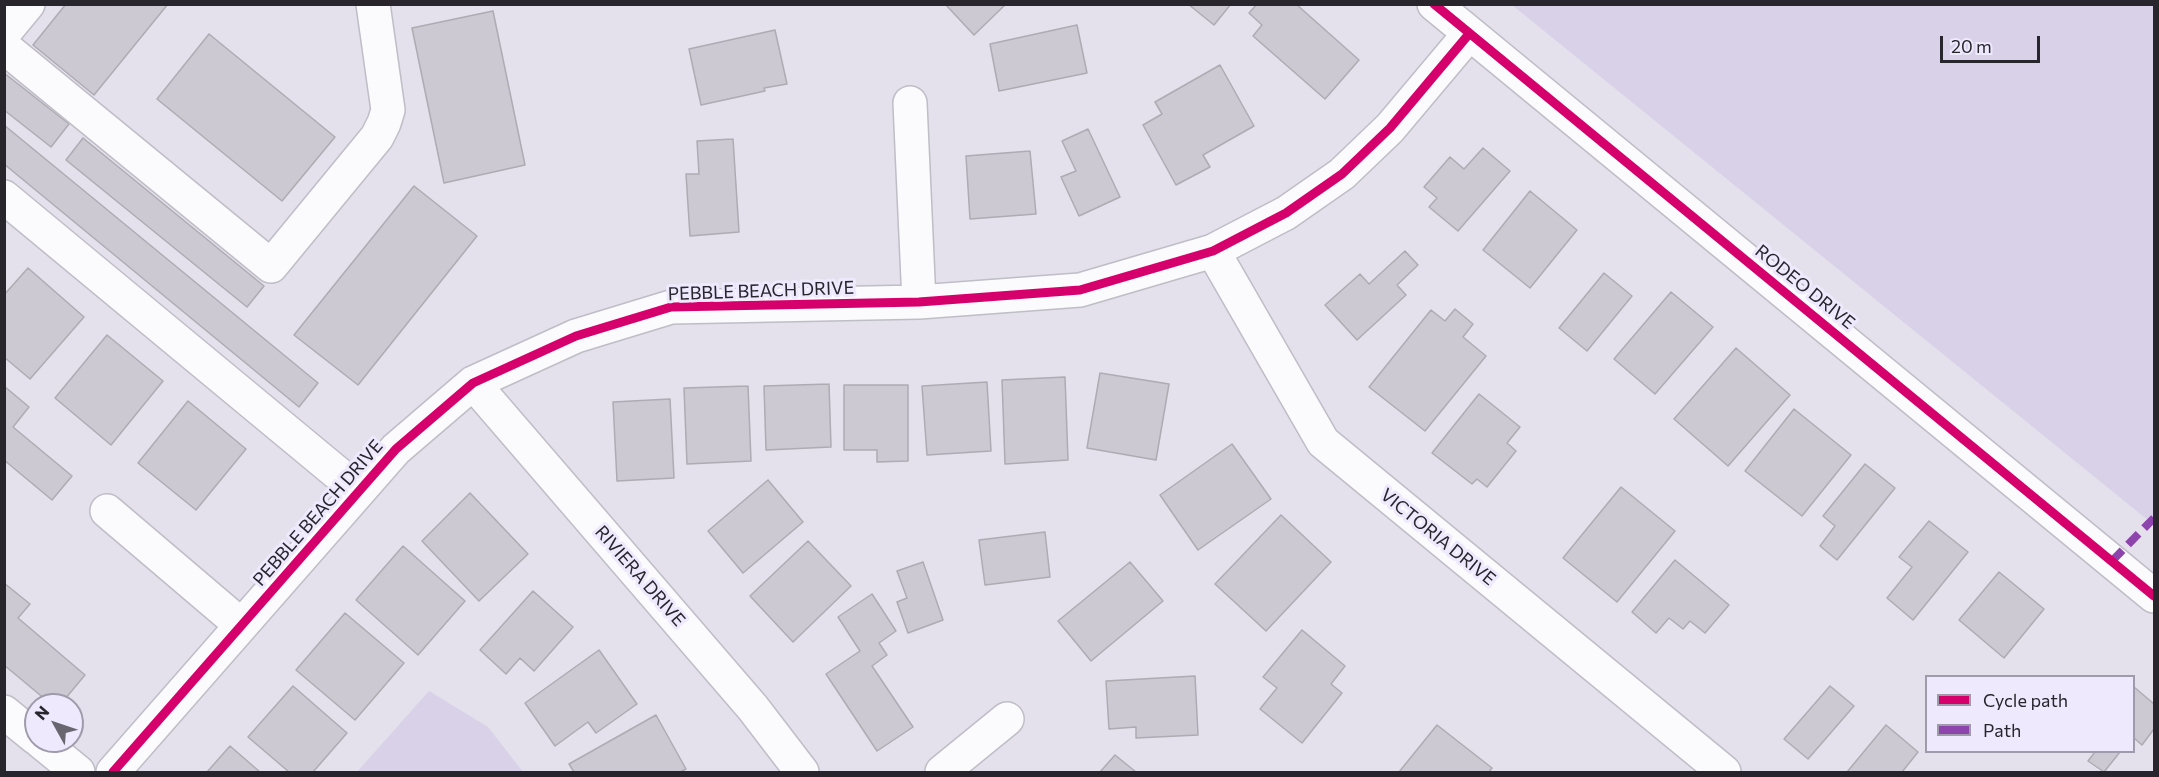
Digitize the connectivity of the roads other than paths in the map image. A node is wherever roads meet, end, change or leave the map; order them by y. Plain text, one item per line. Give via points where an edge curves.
1 (28, 4) edge
2 (373, 4) edge
3 (1434, 4) edge
4 (4, 33) edge
5 (1469, 34) junction
6 (14, 55) edge
7 (910, 103) dead end
8 (4, 197) edge
9 (1213, 251) junction
10 (919, 302) junction
11 (473, 383) junction
12 (359, 491) junction
13 (106, 511) dead end
14 (2154, 596) edge
15 (242, 625) junction
16 (4, 712) edge
17 (1007, 718) dead end
18 (24, 728) edge
19 (55, 753) edge
20 (78, 772) edge
21 (112, 772) edge
22 (802, 772) edge
23 (942, 772) edge
24 (1724, 772) edge

1 - 4 street
2 - 6 street via 388,110 384,123 377,137 271,266
3 - 5 street, RODEO DRIVE
5 - 9 street, PEBBLE BEACH DRIVE via 1390,129 1342,174 1286,213
5 - 14 street, RODEO DRIVE
7 - 10 street
8 - 12 street
9 - 10 street, PEBBLE BEACH DRIVE via 1080,290
9 - 24 street, VICTORIA DRIVE via 1323,442
10 - 11 street, PEBBLE BEACH DRIVE via 671,308 576,336
11 - 12 street, PEBBLE BEACH DRIVE via 396,449
11 - 22 street, RIVIERA DRIVE via 753,708
12 - 15 street, PEBBLE BEACH DRIVE
13 - 15 street
15 - 21 street, PEBBLE BEACH DRIVE
16 - 18 street
17 - 23 street
19 - 20 street

